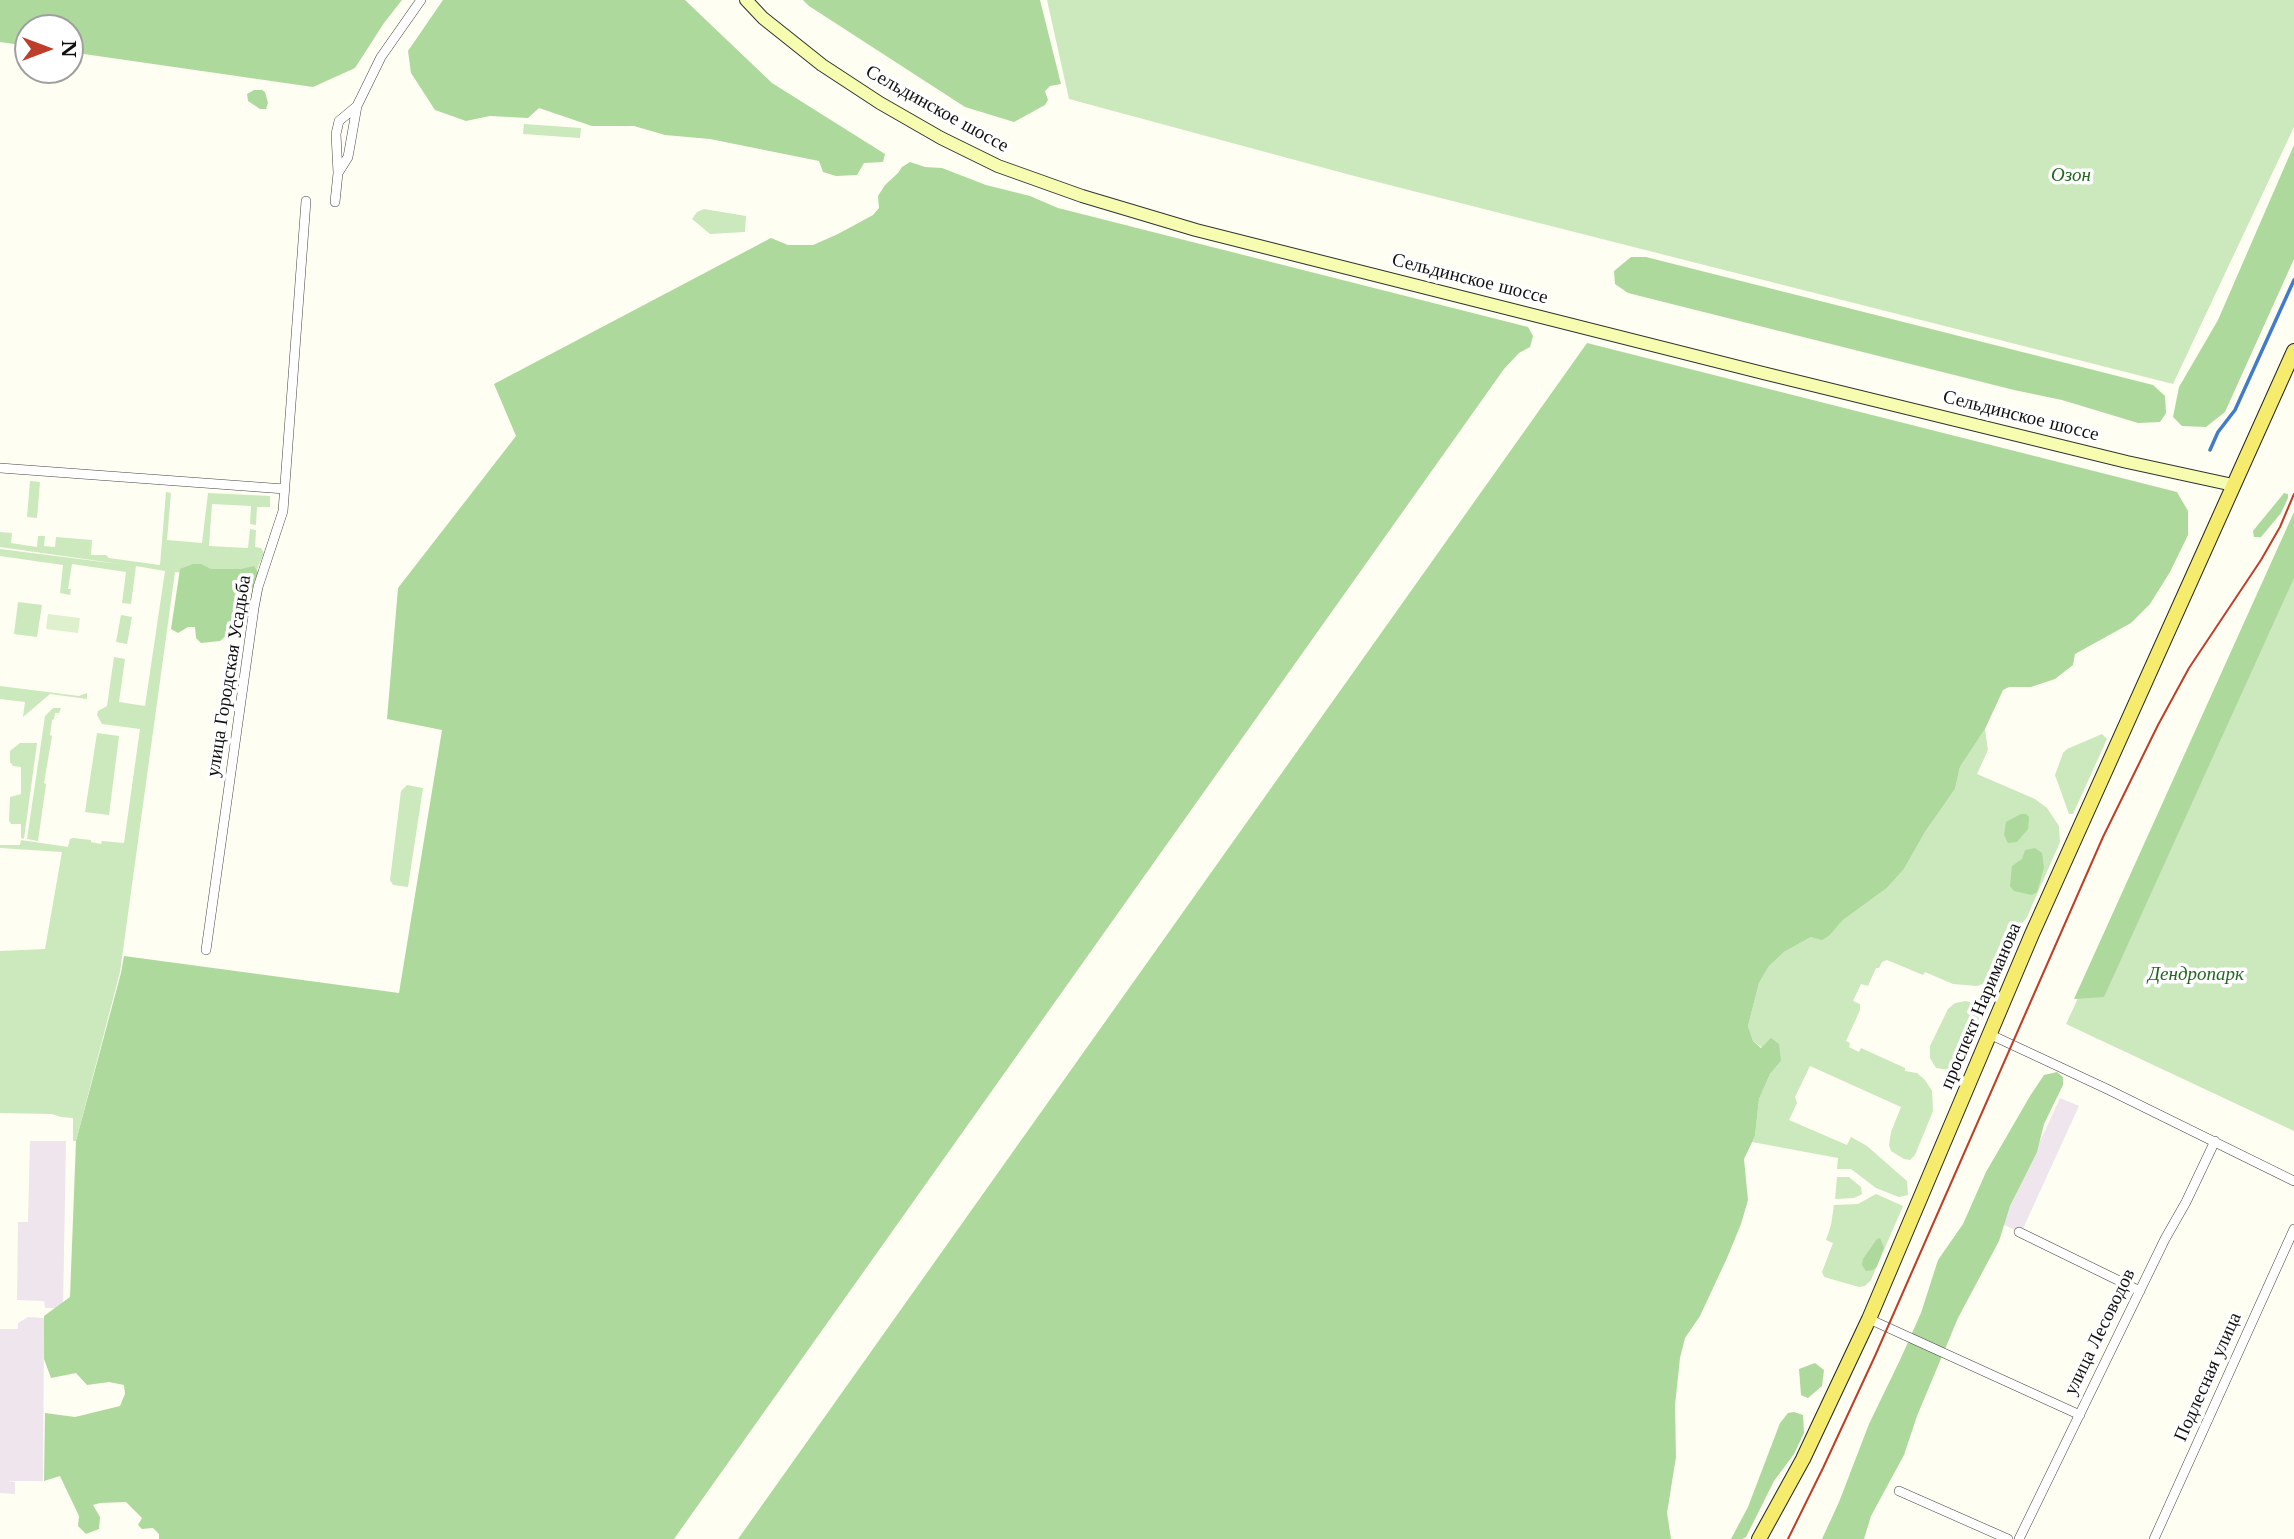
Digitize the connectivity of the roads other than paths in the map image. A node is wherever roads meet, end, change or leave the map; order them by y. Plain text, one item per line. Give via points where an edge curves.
1 (421, 0) edge
2 (746, 0) edge
3 (357, 106) junction
4 (338, 173) junction
5 (306, 201) dead end
6 (335, 202) dead end
7 (2294, 351) edge
8 (0, 468) edge
9 (2233, 485) junction
10 (285, 489) junction
11 (206, 950) dead end
12 (1989, 1034) junction
13 (2215, 1141) junction
14 (2294, 1181) edge
15 (2294, 1229) edge
16 (2019, 1232) dead end
17 (2140, 1291) junction
18 (1870, 1319) junction
19 (2080, 1415) junction
20 (1899, 1491) dead end
21 (1759, 1539) edge
22 (2008, 1539) edge
23 (2019, 1539) edge
24 (2154, 1539) edge

1 - 3 street via 381,57
2 - 9 main road, Сельдинское шоссе via 822,65 880,103 998,166 1082,196 1196,230 1776,376
3 - 4 street via 348,157
3 - 4 street via 340,121 336,134
4 - 6 street
5 - 10 street, улица Городская Усадьба
7 - 9 main road, проспект Нариманова
8 - 10 street
9 - 12 main road, проспект Нариманова
10 - 11 street, улица Городская Усадьба via 283,511 254,608
12 - 13 street
12 - 18 main road, проспект Нариманова
13 - 14 street
13 - 17 street, улица Лесоводов
15 - 24 street, Подлесная улица
16 - 17 street
17 - 19 street, улица Лесоводов
18 - 19 street
18 - 21 main road, проспект Нариманова via 1800,1466
19 - 23 street, улица Лесоводов
20 - 22 street

